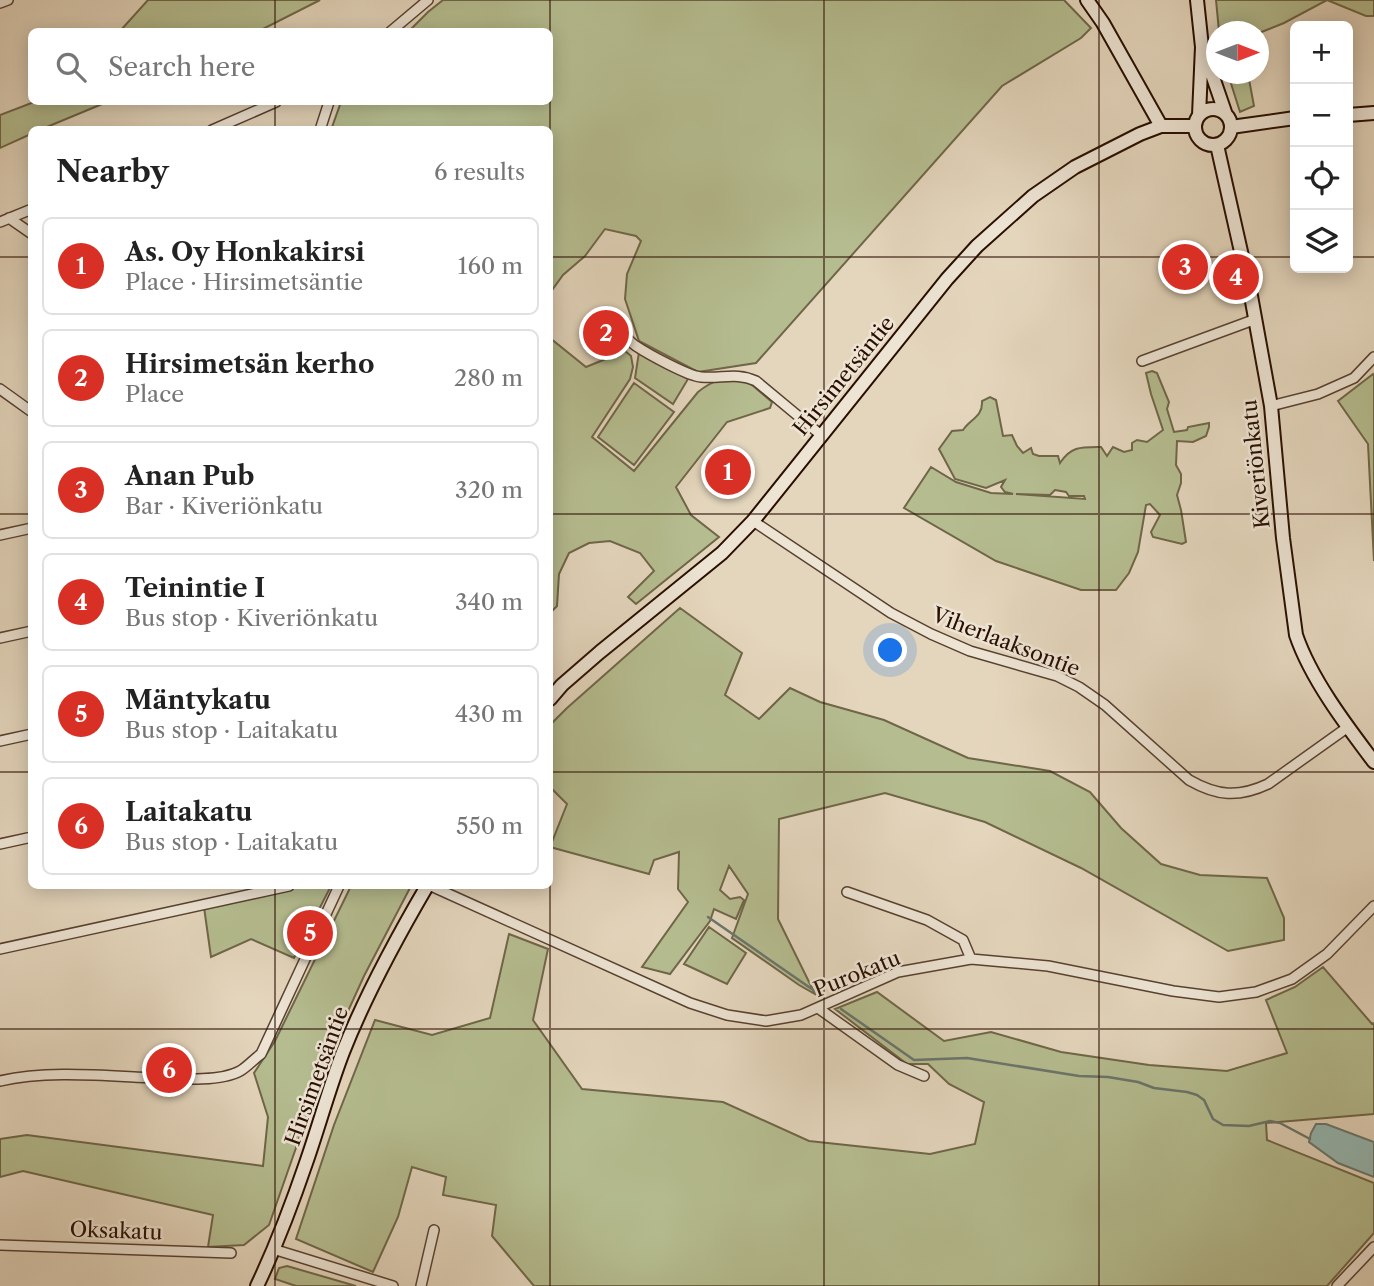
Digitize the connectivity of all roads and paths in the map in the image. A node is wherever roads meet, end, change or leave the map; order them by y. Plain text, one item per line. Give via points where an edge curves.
1 (8, 0) edge
2 (428, 0) edge
3 (1087, 0) edge
4 (1197, 0) edge
5 (0, 3) edge
6 (395, 28) edge
7 (1202, 47) junction
8 (269, 105) edge
9 (329, 105) edge
10 (1225, 113) junction
11 (1374, 113) edge
12 (1353, 115) edge
13 (1290, 119) edge
14 (1196, 120) junction
15 (221, 126) edge
16 (321, 126) edge
17 (1161, 126) junction
18 (1231, 127) junction
19 (1217, 145) junction
20 (28, 211) edge
21 (5, 220) edge
22 (28, 232) edge
23 (1256, 319) junction
24 (619, 331) dead end
25 (1374, 357) edge
26 (1142, 361) dead end
27 (0, 389) edge
28 (1271, 405) junction
29 (28, 409) edge
30 (821, 435) junction
31 (753, 521) junction
32 (28, 529) edge
33 (0, 535) edge
34 (28, 632) edge
35 (0, 638) edge
36 (553, 696) edge
37 (1348, 727) junction
38 (28, 735) edge
39 (0, 741) edge
40 (1374, 762) edge
41 (28, 838) edge
42 (0, 844) edge
43 (275, 889) edge
44 (338, 889) edge
45 (427, 889) edge
46 (436, 889) edge
47 (847, 892) dead end
48 (1374, 906) edge
49 (0, 949) edge
50 (971, 959) junction
51 (818, 1008) junction
52 (923, 1076) dead end
53 (0, 1081) edge
54 (434, 1230) dead end
55 (0, 1245) edge
56 (1374, 1247) edge
57 (273, 1250) junction
58 (231, 1253) dead end
59 (257, 1286) edge
60 (393, 1286) edge
61 (421, 1286) edge
62 (1337, 1286) edge

1 - 5 street
2 - 6 street
3 - 17 street
4 - 7 street
7 - 10 street
7 - 14 street
8 - 15 street
9 - 16 street
10 - 14 street via 1209,109
10 - 18 street
11 - 12 street
13 - 18 street
14 - 17 street, Hirsimetsäntie
14 - 19 street via 1195,132 1201,141
17 - 30 street, Hirsimetsäntie via 1075,167 1033,196 977,246
18 - 19 street via 1227,139
19 - 23 street, Kiveriönkatu
20 - 21 street
21 - 22 street
23 - 26 street
23 - 28 street, Kiveriönkatu
24 - 30 street via 636,346 687,373 744,376 756,381
25 - 28 street via 1353,378 1318,394
27 - 29 street
28 - 37 street, Kiveriönkatu via 1296,635
30 - 31 street, Hirsimetsäntie
31 - 36 street, Hirsimetsäntie via 722,553
31 - 37 street, Viherlaaksontie via 931,635 1079,687 1204,789 1238,794 1268,784
32 - 33 street
34 - 35 street
37 - 40 street, Kiveriönkatu
38 - 39 street
41 - 42 street
43 - 49 street
44 - 53 street via 261,1054 240,1072 215,1078 75,1075
45 - 57 street, Hirsimetsäntie via 372,986 344,1049
46 - 51 street, Purokatu via 690,1003 727,1015 766,1021
47 - 50 street via 927,920 963,940
48 - 50 street, Purokatu via 1327,954 1292,979 1244,994 1208,996 1048,966
50 - 51 street, Purokatu via 898,972
51 - 52 street via 898,1065
54 - 61 street
55 - 58 street, Oksakatu
56 - 62 street
57 - 59 street, Hirsimetsäntie
57 - 60 street

